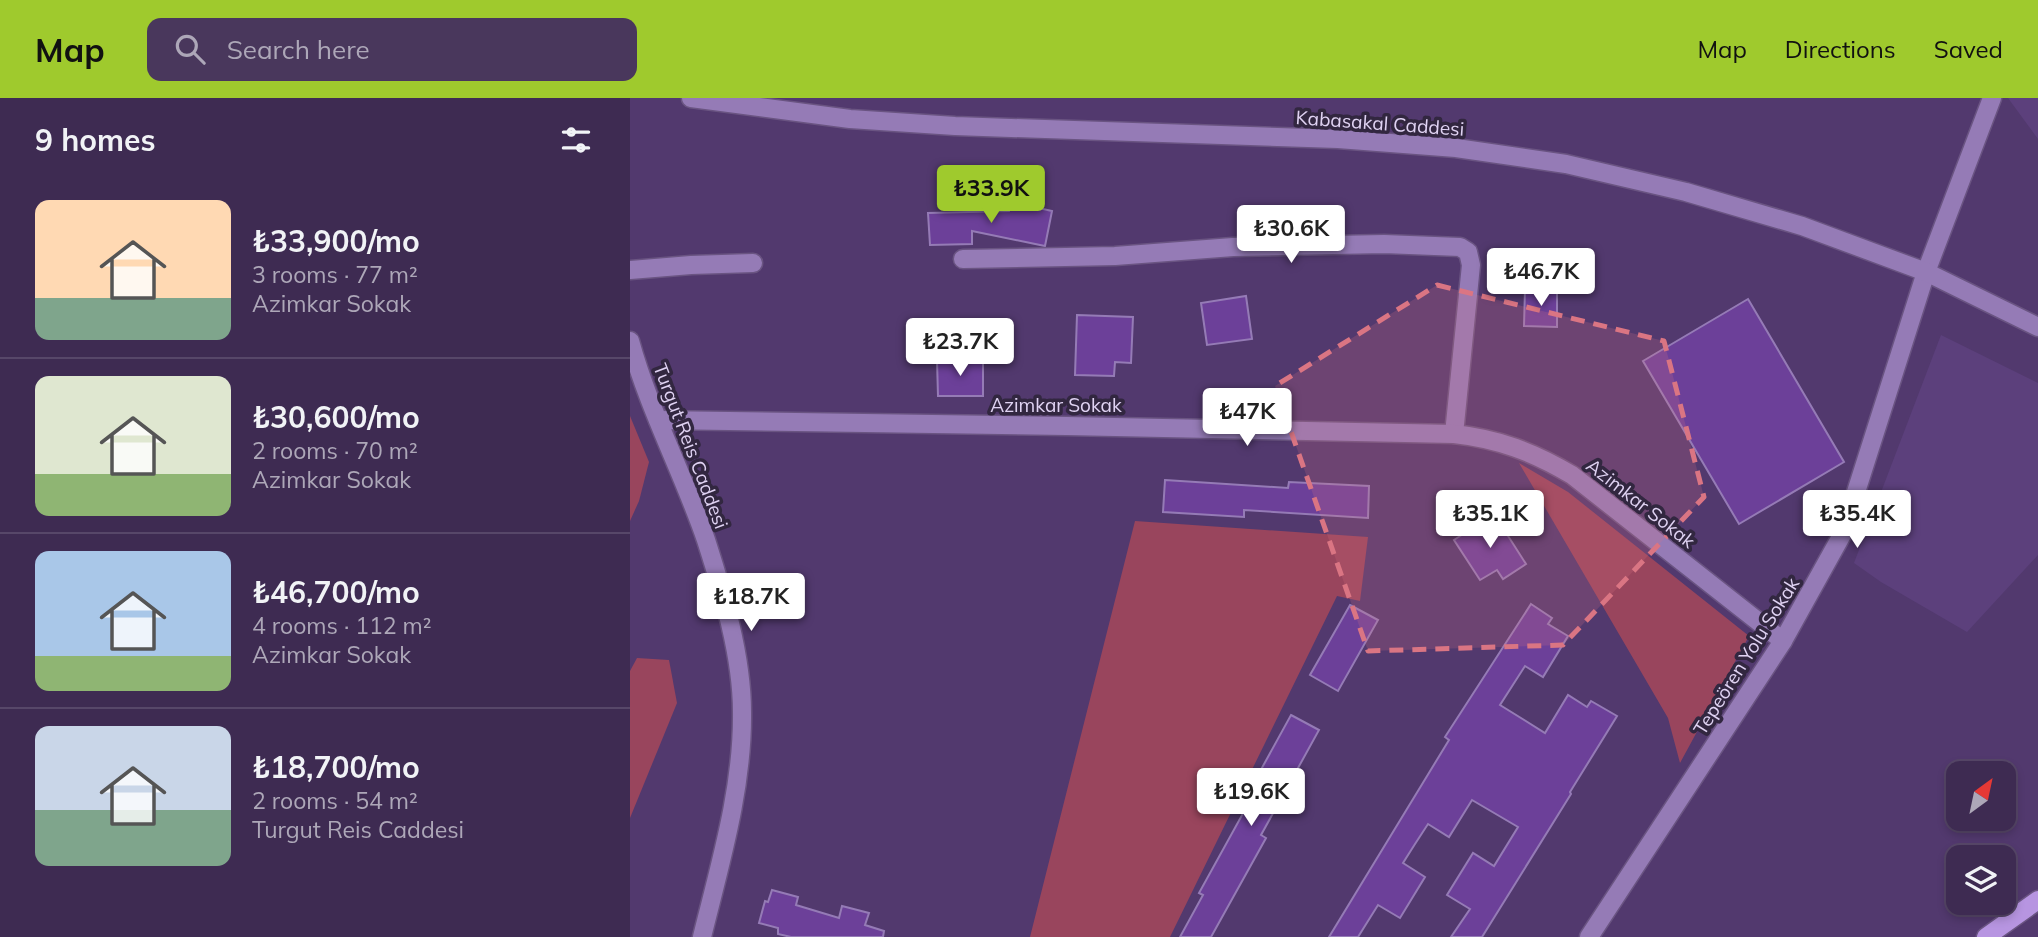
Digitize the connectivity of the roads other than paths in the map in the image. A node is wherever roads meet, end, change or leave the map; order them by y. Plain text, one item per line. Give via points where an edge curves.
1 (691, 98) edge
2 (1992, 98) edge
3 (962, 259) dead end
4 (753, 262) dead end
5 (630, 271) edge
6 (1926, 272) junction
7 (2038, 327) edge
8 (630, 341) edge
9 (657, 420) junction
10 (1454, 434) junction
11 (1783, 641) junction
12 (2038, 900) edge
13 (702, 937) edge
14 (1589, 937) edge
15 (1986, 937) edge

1 - 6 street, Kabasakal Caddesi via 850,119 955,126 1338,139 1455,148 1566,164 1686,192 1802,226
2 - 6 street, Tepeören Yolu Sokak
3 - 10 street via 1384,244 1460,247 1468,252 1471,265
4 - 5 street
6 - 7 street, Kabasakal Caddesi
6 - 11 street, Tepeören Yolu Sokak via 1843,533
8 - 9 street, Turgut Reis Caddesi
9 - 10 street, Azimkar Sokak
9 - 13 street, Turgut Reis Caddesi via 705,538 723,598 743,710 732,808
10 - 11 street, Azimkar Sokak via 1509,444 1572,475
11 - 14 street, Tepeören Yolu Sokak
12 - 15 main road

